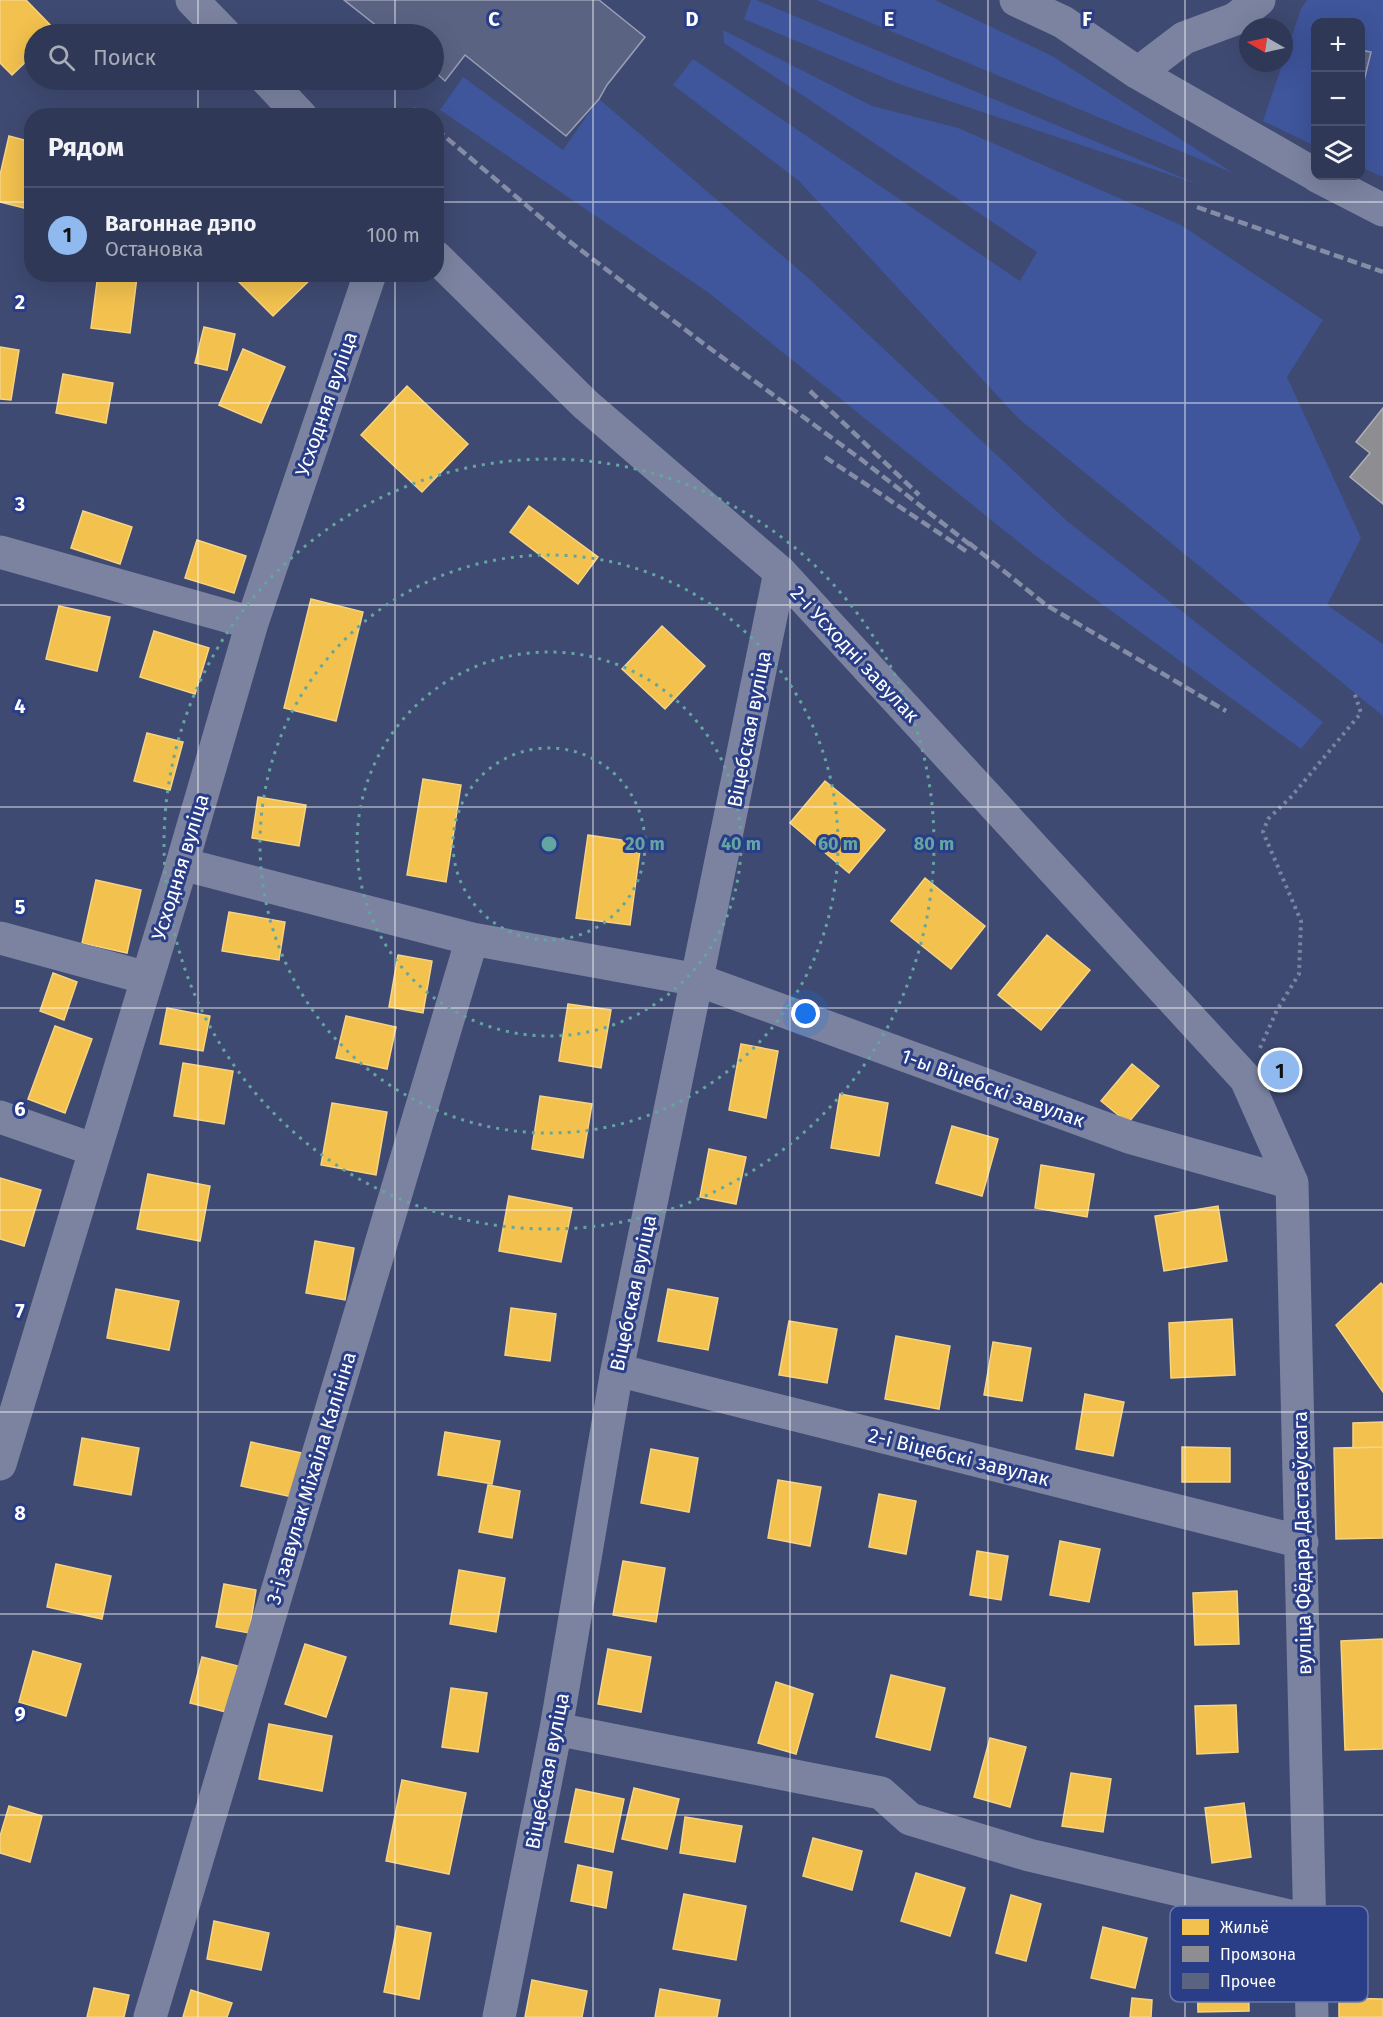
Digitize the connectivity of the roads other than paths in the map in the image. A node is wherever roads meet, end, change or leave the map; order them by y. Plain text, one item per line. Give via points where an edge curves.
1 (192, 0) edge
2 (1016, 0) edge
3 (1259, 0) edge
4 (215, 24) edge
5 (1138, 73) junction
6 (276, 90) edge
7 (293, 108) edge
8 (1311, 172) edge
9 (1326, 180) edge
10 (1383, 210) edge
11 (444, 265) edge
12 (367, 282) edge
13 (0, 552) edge
14 (780, 572) junction
15 (252, 622) junction
16 (182, 864) junction
17 (0, 938) edge
18 (472, 939) junction
19 (147, 978) junction
20 (698, 980) junction
21 (1246, 1079) joint
22 (0, 1118) edge
23 (95, 1150) junction
24 (1292, 1183) junction
25 (617, 1370) junction
26 (0, 1464) edge
27 (1302, 1542) junction
28 (556, 1729) junction
29 (1247, 1906) edge
30 (1311, 1906) edge
31 (1312, 2002) edge
32 (150, 2017) edge
33 (499, 2017) edge
34 (1312, 2017) edge

1 - 4 street
2 - 5 street via 1063,22
3 - 5 street via 1235,19 1184,38
5 - 8 street
6 - 7 street
9 - 10 street
11 - 14 street, 2-і Усходні завулак via 585,404
12 - 15 street, Усходняя вуліца
13 - 15 street
14 - 20 street, Віцебская вуліца
14 - 21 street, 2-і Усходні завулак
15 - 16 street, Усходняя вуліца
16 - 18 street, 1-ы Віцебскі завулак
16 - 19 street, Усходняя вуліца
17 - 19 street
18 - 20 street, 1-ы Віцебскі завулак
18 - 32 street, 3-і завулак Міхаіла Калініна
19 - 23 street, Усходняя вуліца
20 - 24 street, 1-ы Віцебскі завулак via 1129,1137
20 - 25 street, Віцебская вуліца
21 - 24 street, вуліца Фёдара Дастаеўскага
22 - 23 street
23 - 26 street, Усходняя вуліца
24 - 27 street, вуліца Фёдара Дастаеўскага
25 - 27 street, 2-і Віцебскі завулак
25 - 28 street, Віцебская вуліца
27 - 30 street, вуліца Фёдара Дастаеўскага
28 - 29 street via 881,1794 910,1819 1029,1855
28 - 33 street, Віцебская вуліца
31 - 34 street, вуліца Фёдара Дастаеўскага

